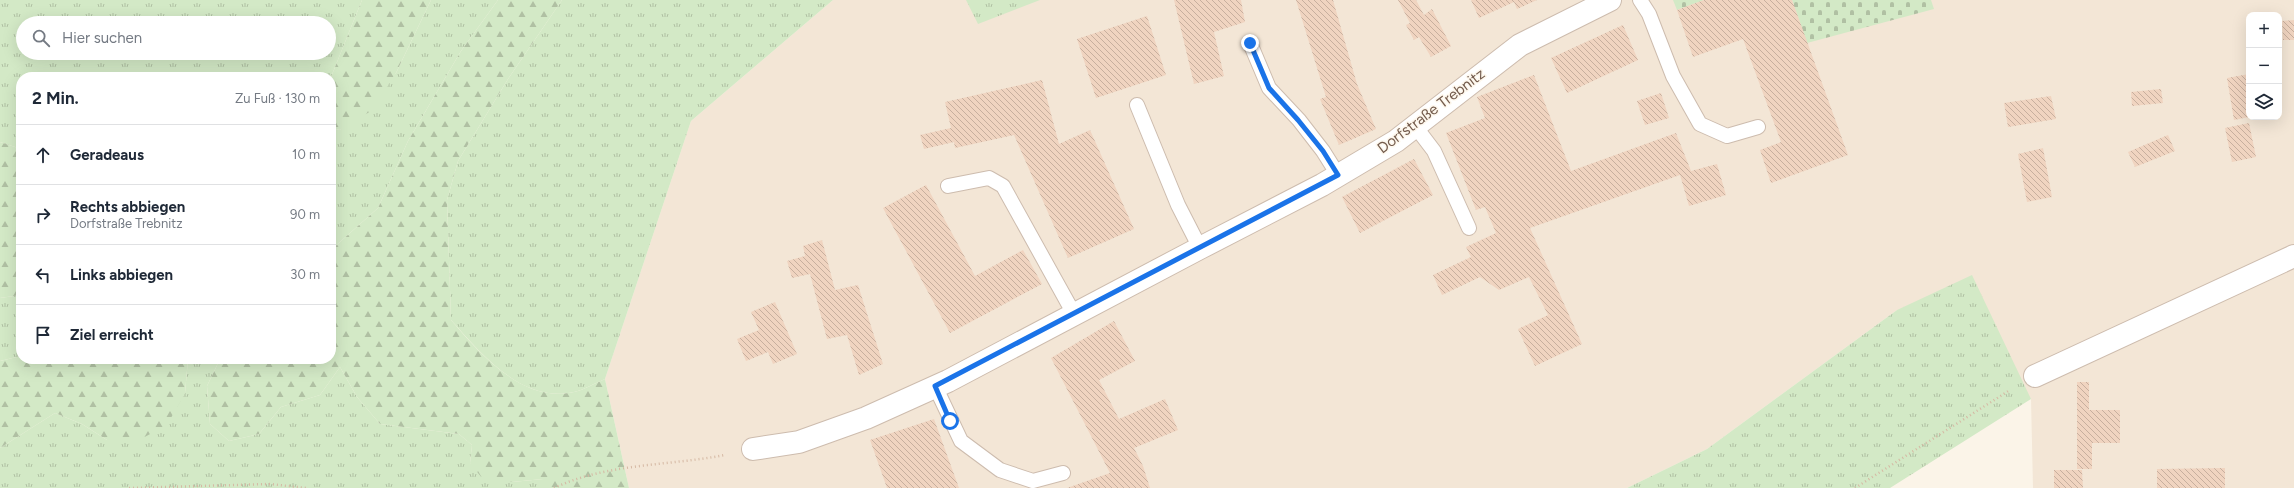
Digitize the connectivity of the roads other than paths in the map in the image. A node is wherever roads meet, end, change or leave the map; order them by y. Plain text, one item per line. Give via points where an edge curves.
1 (1608, 0) edge
2 (1640, 0) edge
3 (1250, 43) dead end
4 (1137, 105) dead end
5 (1415, 126) junction
6 (1758, 127) dead end
7 (1338, 175) junction
8 (948, 186) dead end
9 (1469, 228) dead end
10 (1200, 248) junction
11 (2294, 256) edge
12 (1074, 314) junction
13 (2035, 376) road end
14 (935, 386) junction
15 (753, 449) road end
16 (1063, 473) dead end

1 - 5 street, Dorfstraße Trebnitz via 1520,45
2 - 6 lane via 1649,14 1673,76 1700,124 1727,136
3 - 7 lane via 1269,88 1323,151
4 - 10 lane via 1178,205
5 - 7 street, Dorfstraße Trebnitz via 1396,141
5 - 9 lane via 1434,152
7 - 10 street, Dorfstraße Trebnitz
8 - 12 lane via 989,178 1003,186
10 - 12 street, Dorfstraße Trebnitz
11 - 13 street
12 - 14 street, Dorfstraße Trebnitz
14 - 15 street, Dorfstraße Trebnitz via 866,418 799,442
14 - 16 lane via 961,441 1000,470 1033,481

